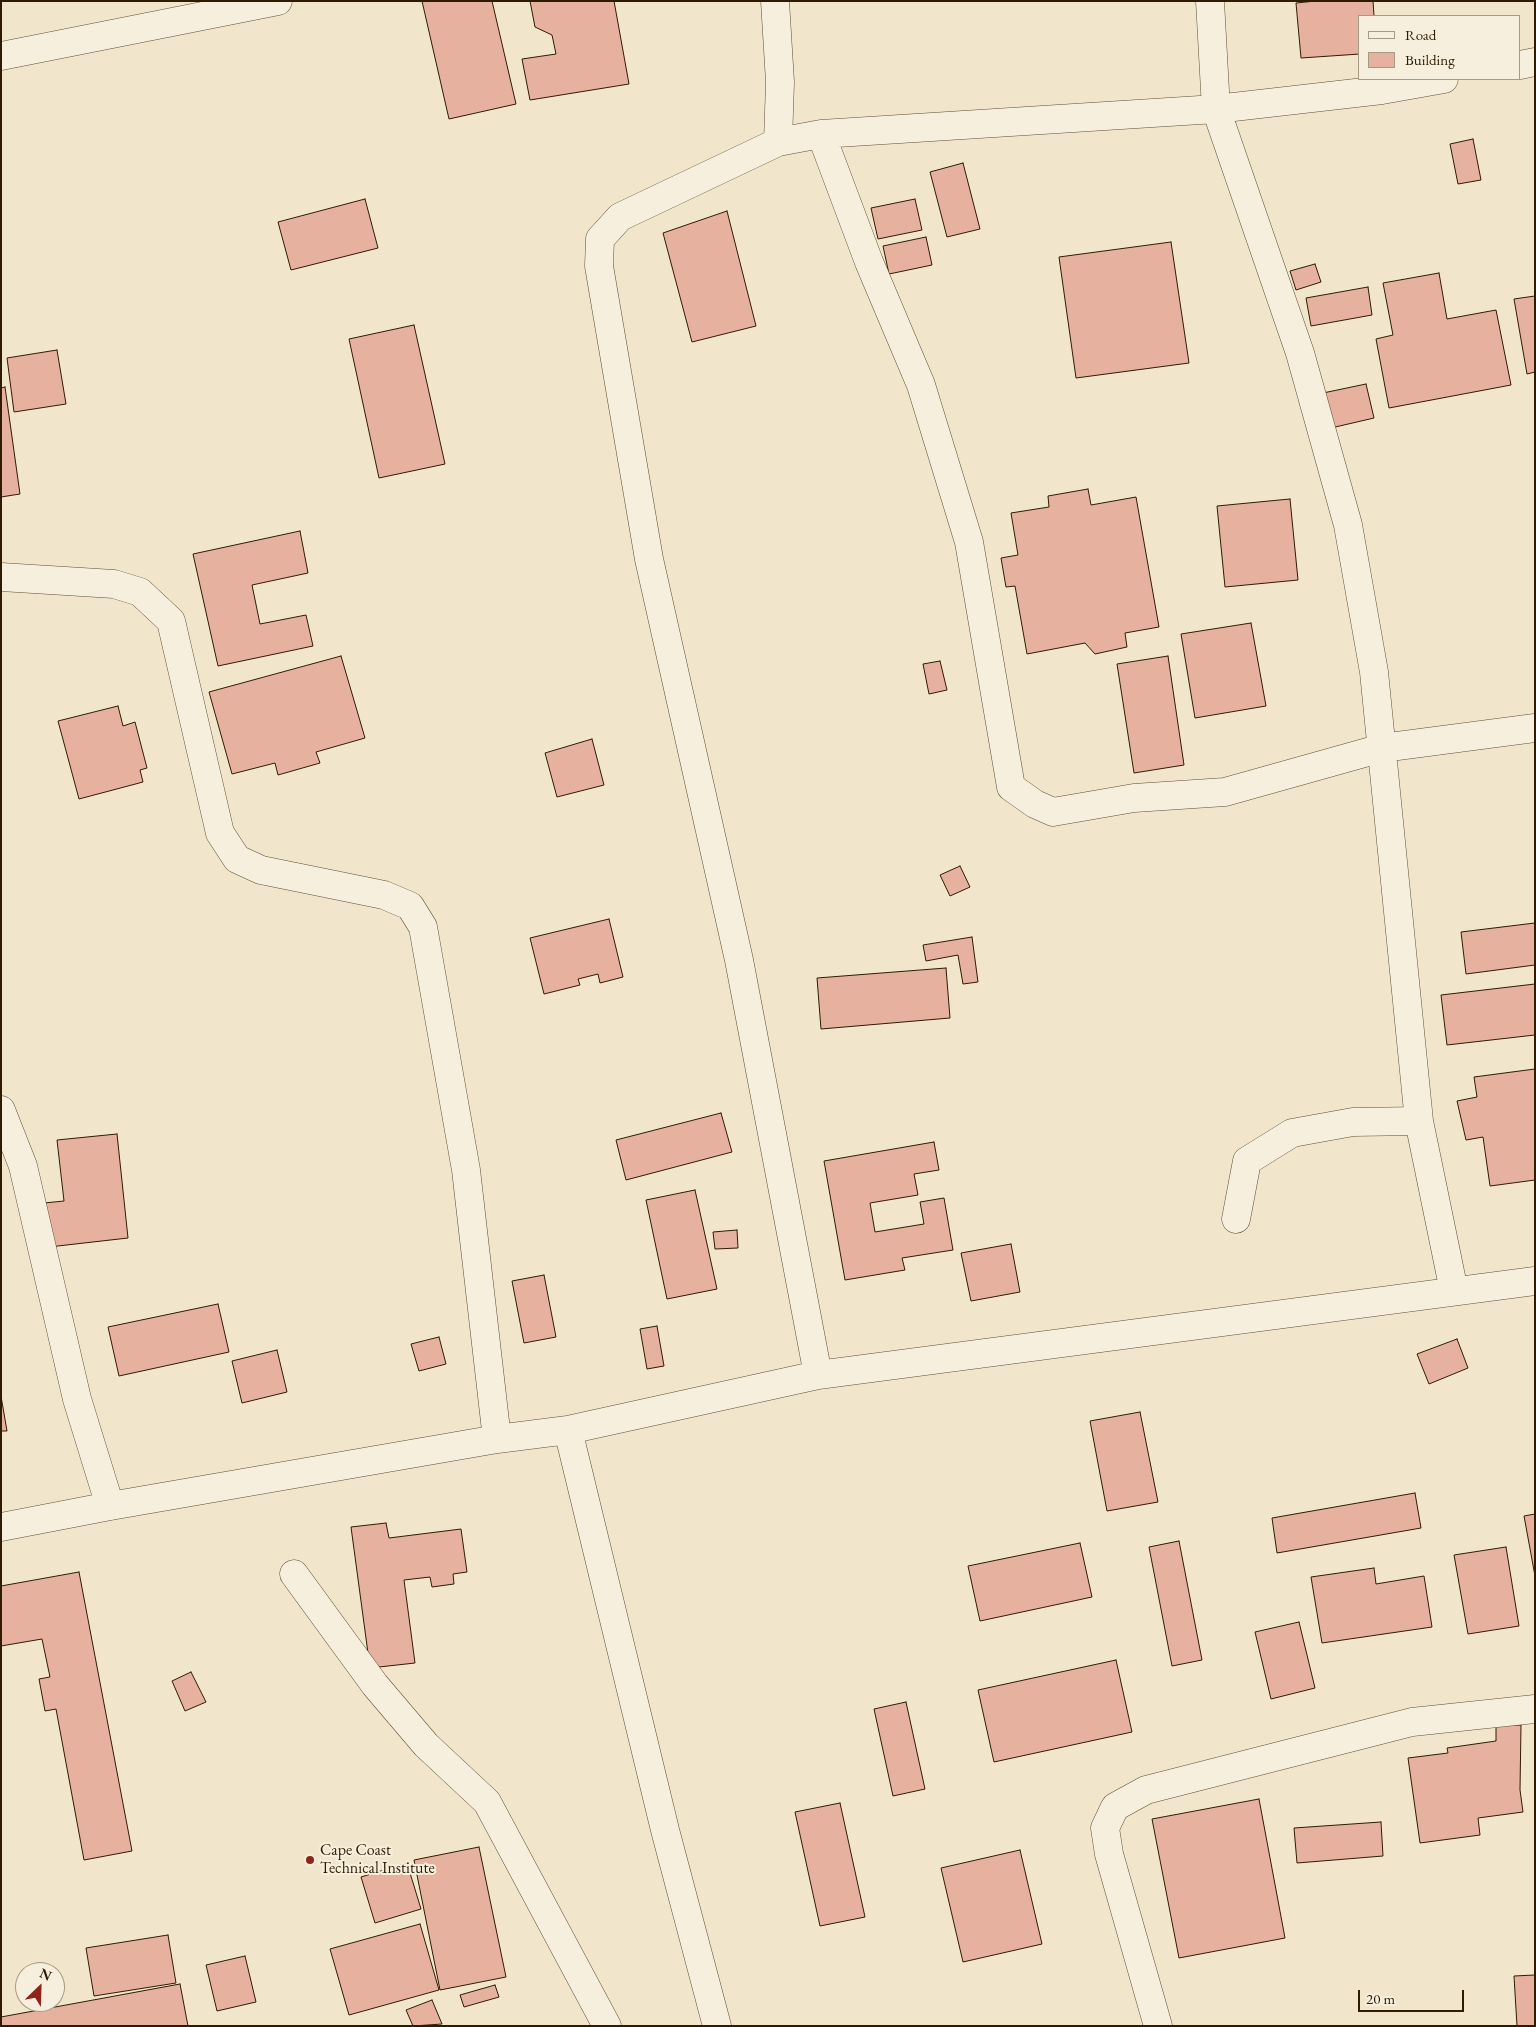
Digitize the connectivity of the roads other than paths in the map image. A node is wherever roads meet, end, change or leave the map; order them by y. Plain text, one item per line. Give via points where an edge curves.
1 (278, 1) edge
2 (776, 1) edge
3 (1210, 1) edge
4 (1, 56) edge
5 (1535, 62) edge
6 (1521, 65) edge
7 (1438, 80) edge
8 (1216, 109) junction
9 (822, 134) junction
10 (778, 142) junction
11 (1, 577) edge
12 (1535, 728) edge
13 (1382, 748) junction
14 (1, 1110) edge
15 (1419, 1121) junction
16 (1236, 1219) dead end
17 (1535, 1281) edge
18 (1454, 1291) junction
19 (818, 1376) junction
20 (568, 1430) junction
21 (497, 1440) junction
22 (110, 1506) junction
23 (1, 1527) edge
24 (294, 1574) dead end
25 (1535, 1709) edge
26 (607, 2026) edge
27 (717, 2026) edge
28 (1158, 2026) edge

1 - 4 street
2 - 10 street via 780,82
3 - 8 street
5 - 6 street
7 - 8 street via 1382,90
8 - 9 street
8 - 13 street via 1300,353 1348,524 1374,672
9 - 10 street
9 - 13 street via 869,262 921,385 969,542 1011,787 1053,812 1134,798 1225,792
10 - 19 street via 620,217 600,239 599,266 649,558 739,960
11 - 21 street via 114,584 140,592 171,621 220,834 237,860 261,870 384,895 410,906 423,927 466,1170
12 - 13 street
13 - 15 street
14 - 22 street via 24,1166 75,1390
15 - 16 street via 1353,1122 1292,1134 1247,1161
15 - 18 street
17 - 18 street
18 - 19 street
19 - 20 street
20 - 21 street
20 - 27 street via 665,1830
21 - 22 street
22 - 23 street
24 - 26 street via 375,1685 426,1744 487,1802
25 - 28 street via 1412,1722 1146,1790 1114,1807 1105,1828 1108,1854

